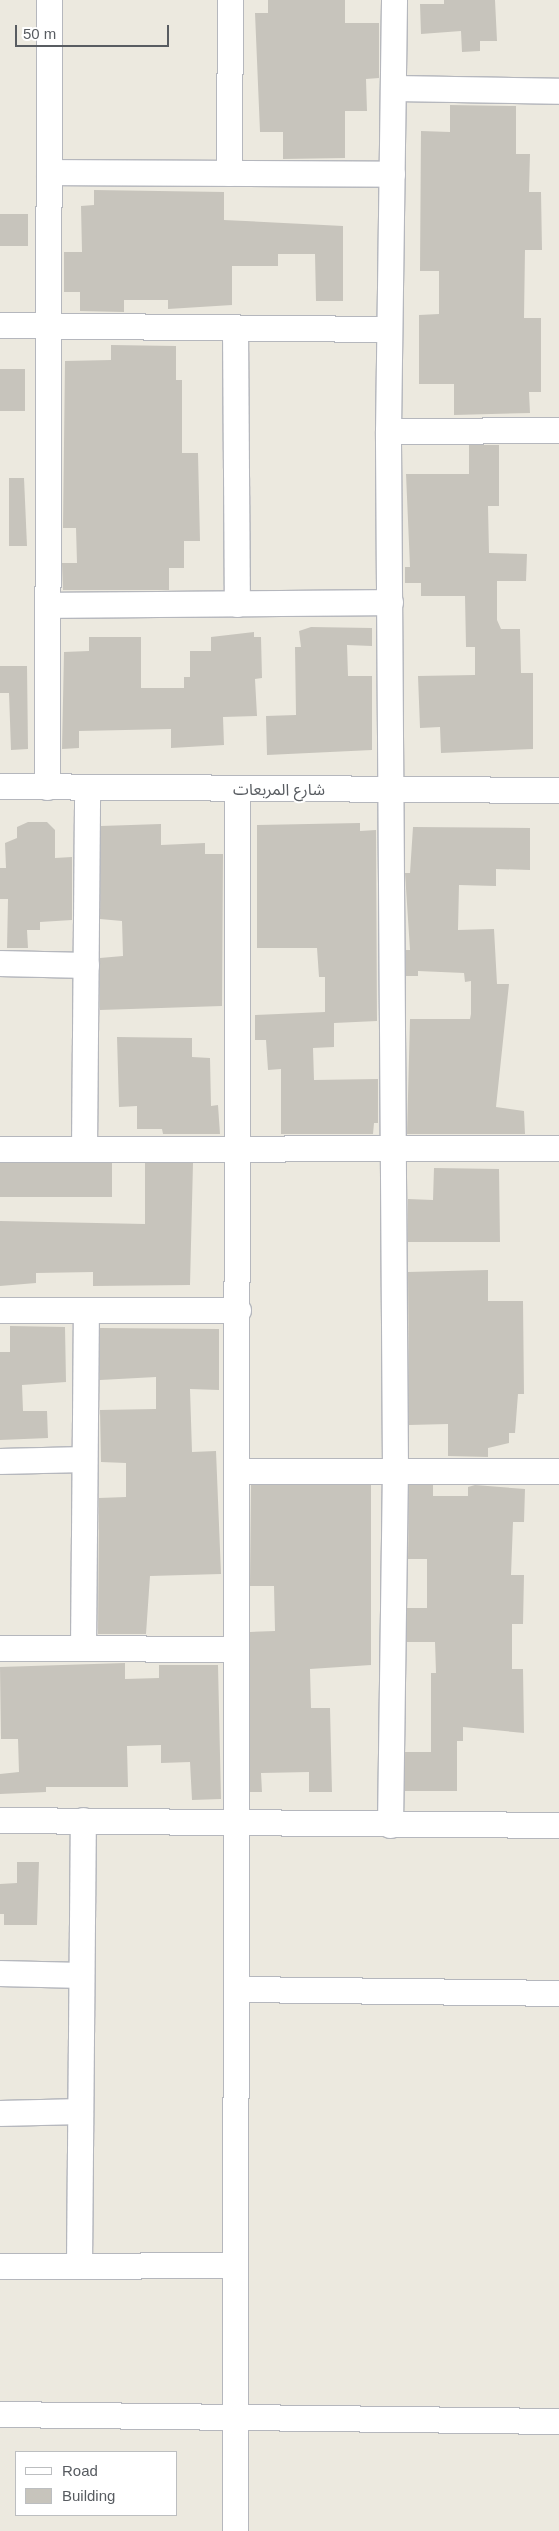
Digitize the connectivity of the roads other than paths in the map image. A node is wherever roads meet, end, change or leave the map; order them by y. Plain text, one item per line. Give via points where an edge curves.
1 (49, 0) edge
2 (230, 0) edge
3 (394, 0) edge
4 (393, 88) junction
5 (559, 91) edge
6 (49, 172) junction
7 (230, 173) junction
8 (392, 174) junction
9 (48, 324) junction
10 (0, 325) edge
11 (235, 328) junction
12 (389, 329) junction
13 (559, 430) edge
14 (388, 431) junction
15 (390, 602) junction
16 (48, 604) junction
17 (237, 604) junction
18 (0, 786) edge
19 (47, 787) junction
20 (87, 787) junction
21 (237, 790) junction
22 (393, 790) junction
23 (559, 790) edge
24 (0, 963) edge
25 (86, 966) junction
26 (0, 1148) edge
27 (392, 1148) junction
28 (559, 1148) edge
29 (84, 1149) junction
30 (238, 1150) junction
31 (0, 1310) edge
32 (238, 1310) junction
33 (86, 1311) junction
34 (84, 1459) junction
35 (0, 1461) edge
36 (395, 1470) junction
37 (238, 1471) junction
38 (559, 1471) edge
39 (0, 1648) edge
40 (83, 1648) junction
41 (235, 1649) junction
42 (0, 1820) edge
43 (83, 1820) junction
44 (238, 1821) junction
45 (390, 1825) junction
46 (559, 1825) edge
47 (0, 1973) edge
48 (81, 1975) junction
49 (238, 1989) junction
50 (559, 1992) edge
51 (80, 2111) junction
52 (0, 2113) edge
53 (79, 2265) junction
54 (235, 2265) junction
55 (0, 2266) edge
56 (0, 2414) edge
57 (235, 2416) junction
58 (559, 2421) edge
59 (235, 2531) edge

1 - 6 street
2 - 7 street
3 - 4 street
4 - 5 street
4 - 8 street
6 - 7 street
6 - 9 street
7 - 8 street
8 - 12 street
9 - 10 street
9 - 11 street
9 - 16 street
11 - 12 street
11 - 17 street
12 - 14 street
13 - 14 street
14 - 15 street
15 - 17 street
15 - 22 street
16 - 17 street
16 - 19 street
18 - 19 street, شارع المربعات
19 - 20 street, شارع المربعات
20 - 21 street, شارع المربعات
20 - 25 street
21 - 22 street, شارع المربعات
21 - 30 street
22 - 23 street, شارع المربعات
22 - 27 street
24 - 25 street
25 - 29 street
26 - 29 street
27 - 28 street
27 - 30 street
27 - 36 street
29 - 30 street
30 - 32 street
31 - 33 street
32 - 33 street
32 - 37 street
33 - 34 street
34 - 35 street
34 - 40 street
36 - 37 street
36 - 38 street
36 - 45 street
37 - 41 street
39 - 40 street
40 - 41 street
41 - 44 street
42 - 43 street
43 - 44 street
43 - 48 street
44 - 45 street
44 - 49 street
45 - 46 street
47 - 48 street
48 - 51 street
49 - 50 street
49 - 54 street
51 - 52 street
51 - 53 street
53 - 54 street
53 - 55 street
54 - 57 street
56 - 57 street
57 - 58 street
57 - 59 street

